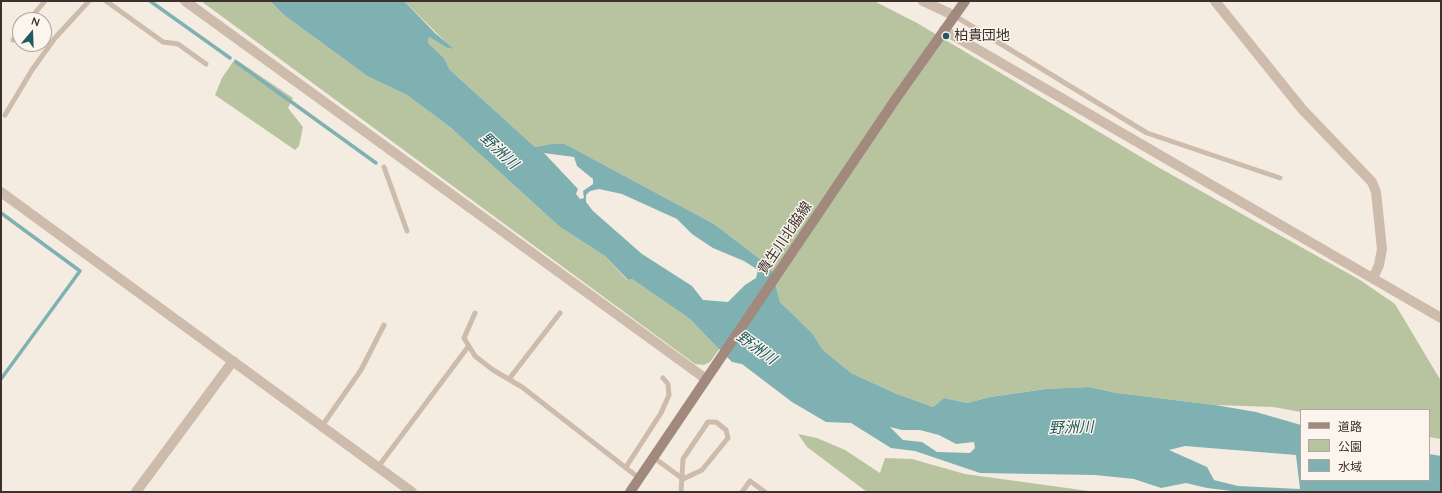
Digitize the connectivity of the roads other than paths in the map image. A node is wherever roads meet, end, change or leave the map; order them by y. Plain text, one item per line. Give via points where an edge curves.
1 (45, 1) edge
2 (89, 1) edge
3 (106, 1) edge
4 (185, 1) edge
5 (923, 1) edge
6 (965, 1) edge
7 (1216, 1) edge
8 (36, 12) edge
9 (955, 16) junction
10 (944, 30) junction
11 (206, 64) dead end
12 (5, 115) dead end
13 (384, 167) dead end
14 (1280, 178) dead end
15 (1, 192) edge
16 (407, 231) dead end
17 (1373, 278) junction
18 (475, 313) dead end
19 (560, 313) dead end
20 (1441, 318) edge
21 (384, 325) dead end
22 (468, 347) junction
23 (233, 361) junction
24 (663, 378) dead end
25 (509, 379) junction
26 (706, 379) junction
27 (322, 426) junction
28 (653, 457) junction
29 (378, 467) junction
30 (626, 467) junction
31 (639, 478) junction
32 (684, 479) junction
33 (136, 492) edge
34 (412, 492) edge
35 (630, 492) edge
36 (681, 492) edge
37 (742, 492) edge
38 (765, 492) edge

1 - 8 lane
2 - 12 lane via 55,38
3 - 11 lane via 163,42 178,44
4 - 26 street
5 - 9 street
6 - 9 main road, 貴生川北脇線
7 - 17 street via 1302,110 1372,182 1376,192 1382,249
9 - 10 main road, 貴生川北脇線
9 - 14 lane via 1148,133
10 - 17 street
10 - 26 main road, 貴生川北脇線
13 - 16 lane
15 - 23 street
17 - 20 street
18 - 22 lane via 464,338
19 - 25 lane
21 - 27 lane via 361,370
22 - 25 lane via 475,356
22 - 29 lane
23 - 27 street
23 - 33 street
24 - 30 lane via 668,384 669,395 661,413
25 - 30 lane
26 - 28 main road, 貴生川北脇線
27 - 29 street
28 - 31 main road, 貴生川北脇線
28 - 32 lane
29 - 34 street
30 - 31 lane
31 - 35 main road, 貴生川北脇線
32 - 32 lane via 702,470 728,438 726,430 716,422 708,422 684,459
32 - 36 lane
37 - 38 lane via 750,481

